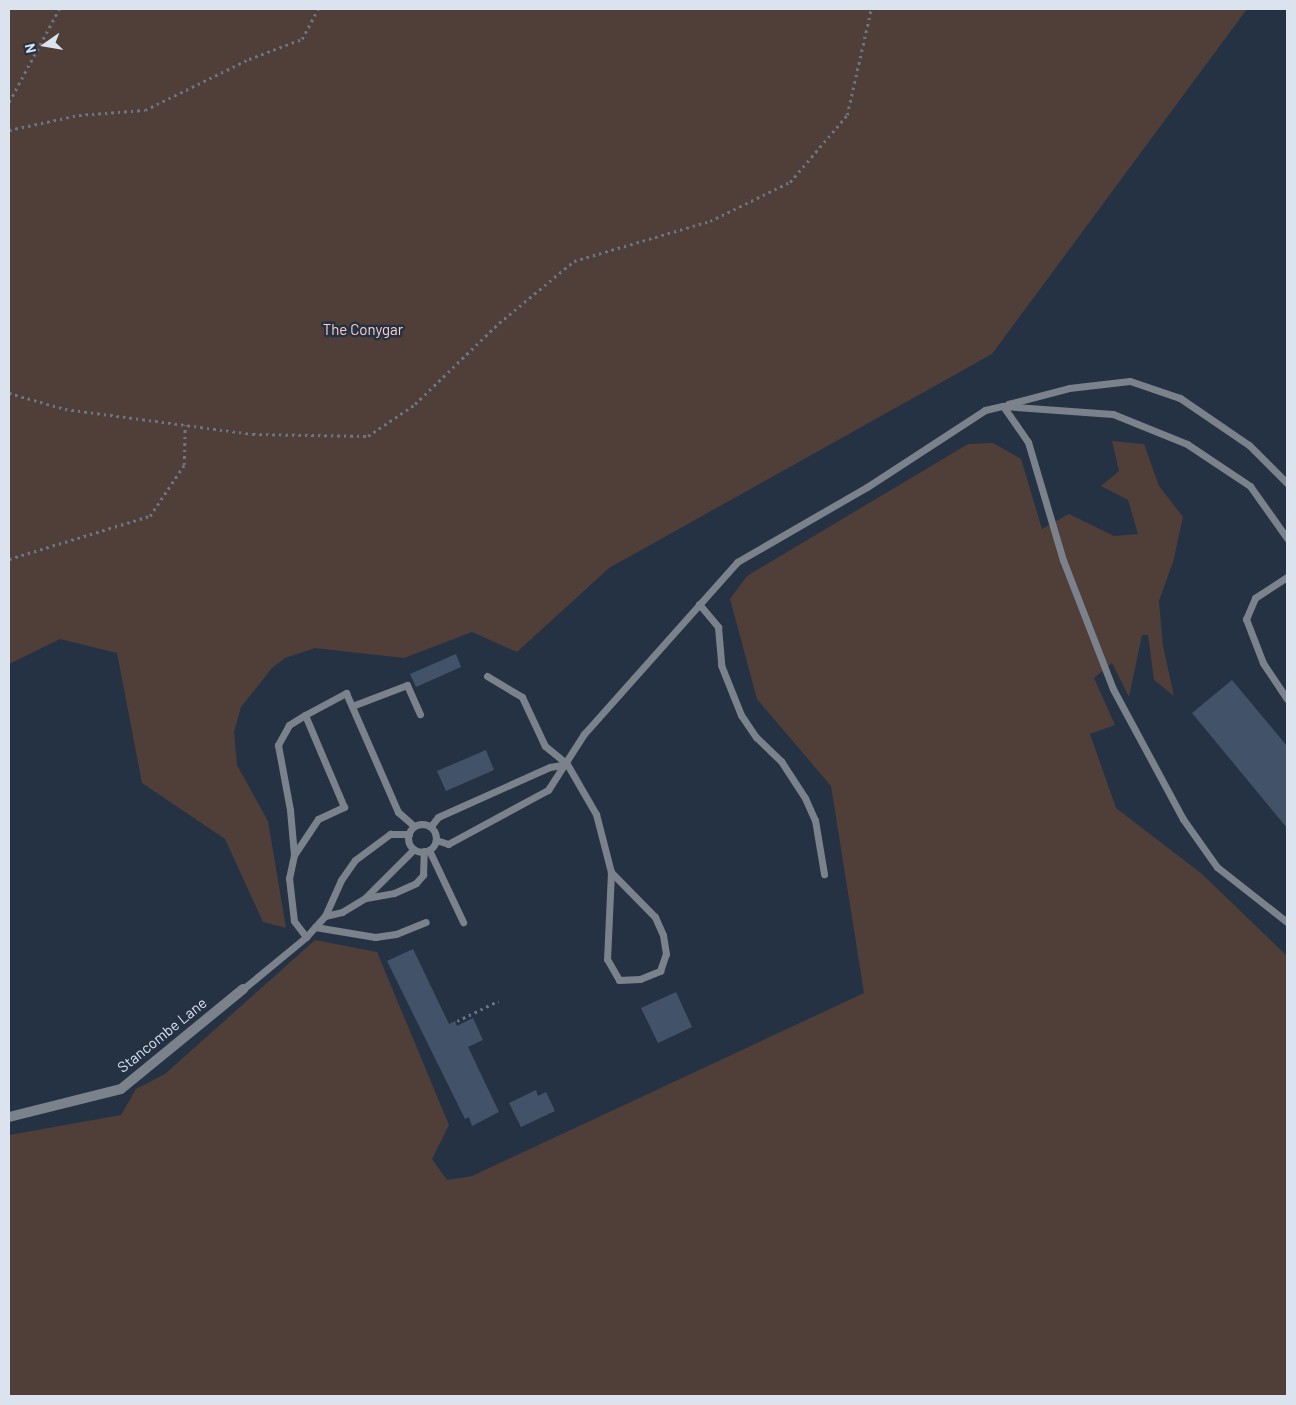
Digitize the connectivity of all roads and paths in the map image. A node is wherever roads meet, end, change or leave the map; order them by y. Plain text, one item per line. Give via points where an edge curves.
1 (59, 9) edge
2 (318, 9) edge
3 (871, 9) edge
4 (9, 102) edge
5 (9, 130) edge
6 (9, 393) edge
7 (1003, 406) junction
8 (185, 425) junction
9 (1287, 483) edge
10 (1287, 538) edge
11 (9, 559) edge
12 (1287, 578) edge
13 (699, 604) junction
14 (486, 676) dead end
15 (1287, 699) edge
16 (352, 706) junction
17 (420, 714) dead end
18 (305, 715) junction
19 (567, 764) junction
20 (414, 826) junction
21 (431, 826) junction
22 (409, 834) junction
23 (436, 840) junction
24 (414, 849) junction
25 (426, 851) junction
26 (294, 855) junction
27 (610, 872) junction
28 (824, 874) dead end
29 (365, 898) junction
30 (325, 916) junction
31 (426, 922) dead end
32 (463, 922) dead end
33 (1287, 922) edge
34 (315, 927) junction
35 (306, 937) junction
36 (243, 989) joint
37 (498, 1001) dead end
38 (456, 1021) dead end
39 (9, 1117) edge

1 - 4 path
2 - 5 path via 302,38 249,59 145,110 78,115
3 - 8 path via 847,115 790,182 710,221 574,261 499,323 415,404 368,436 253,434
6 - 8 path via 66,409
7 - 9 lane via 1069,388 1130,381 1180,398 1249,445
7 - 10 lane via 1113,414 1186,444 1250,486
7 - 13 lane via 985,410 867,487 737,562
7 - 33 lane via 1028,442 1063,560 1113,689 1183,820 1217,867
8 - 11 path via 184,465 150,516
12 - 15 lane via 1255,598 1246,619 1264,663
13 - 19 lane via 584,734
13 - 28 lane via 718,627 721,664 741,715 756,738 781,761 805,798 815,820
14 - 19 lane via 522,697 545,746
16 - 17 lane via 407,685
16 - 18 lane via 346,693
16 - 20 lane via 398,812
18 - 26 lane via 289,725 278,745
18 - 26 lane via 344,807 318,819
19 - 21 lane via 550,767 438,817
19 - 23 lane via 548,790 448,844
19 - 27 lane via 596,814
20 - 21 lane
20 - 22 lane
21 - 23 lane
22 - 24 lane
22 - 30 lane via 390,834 355,860 337,887
23 - 25 lane
24 - 25 lane
24 - 29 lane
25 - 29 lane via 423,875 416,883 394,893
25 - 32 lane
26 - 35 lane via 289,878 294,921
27 - 27 lane via 607,958 619,980 640,978 660,971 666,954 663,935 655,917
29 - 30 lane via 342,912
30 - 34 lane
31 - 34 lane via 396,934 375,937
34 - 35 lane
35 - 36 lane
36 - 39 street, Stancombe Lane via 120,1089
37 - 38 path

